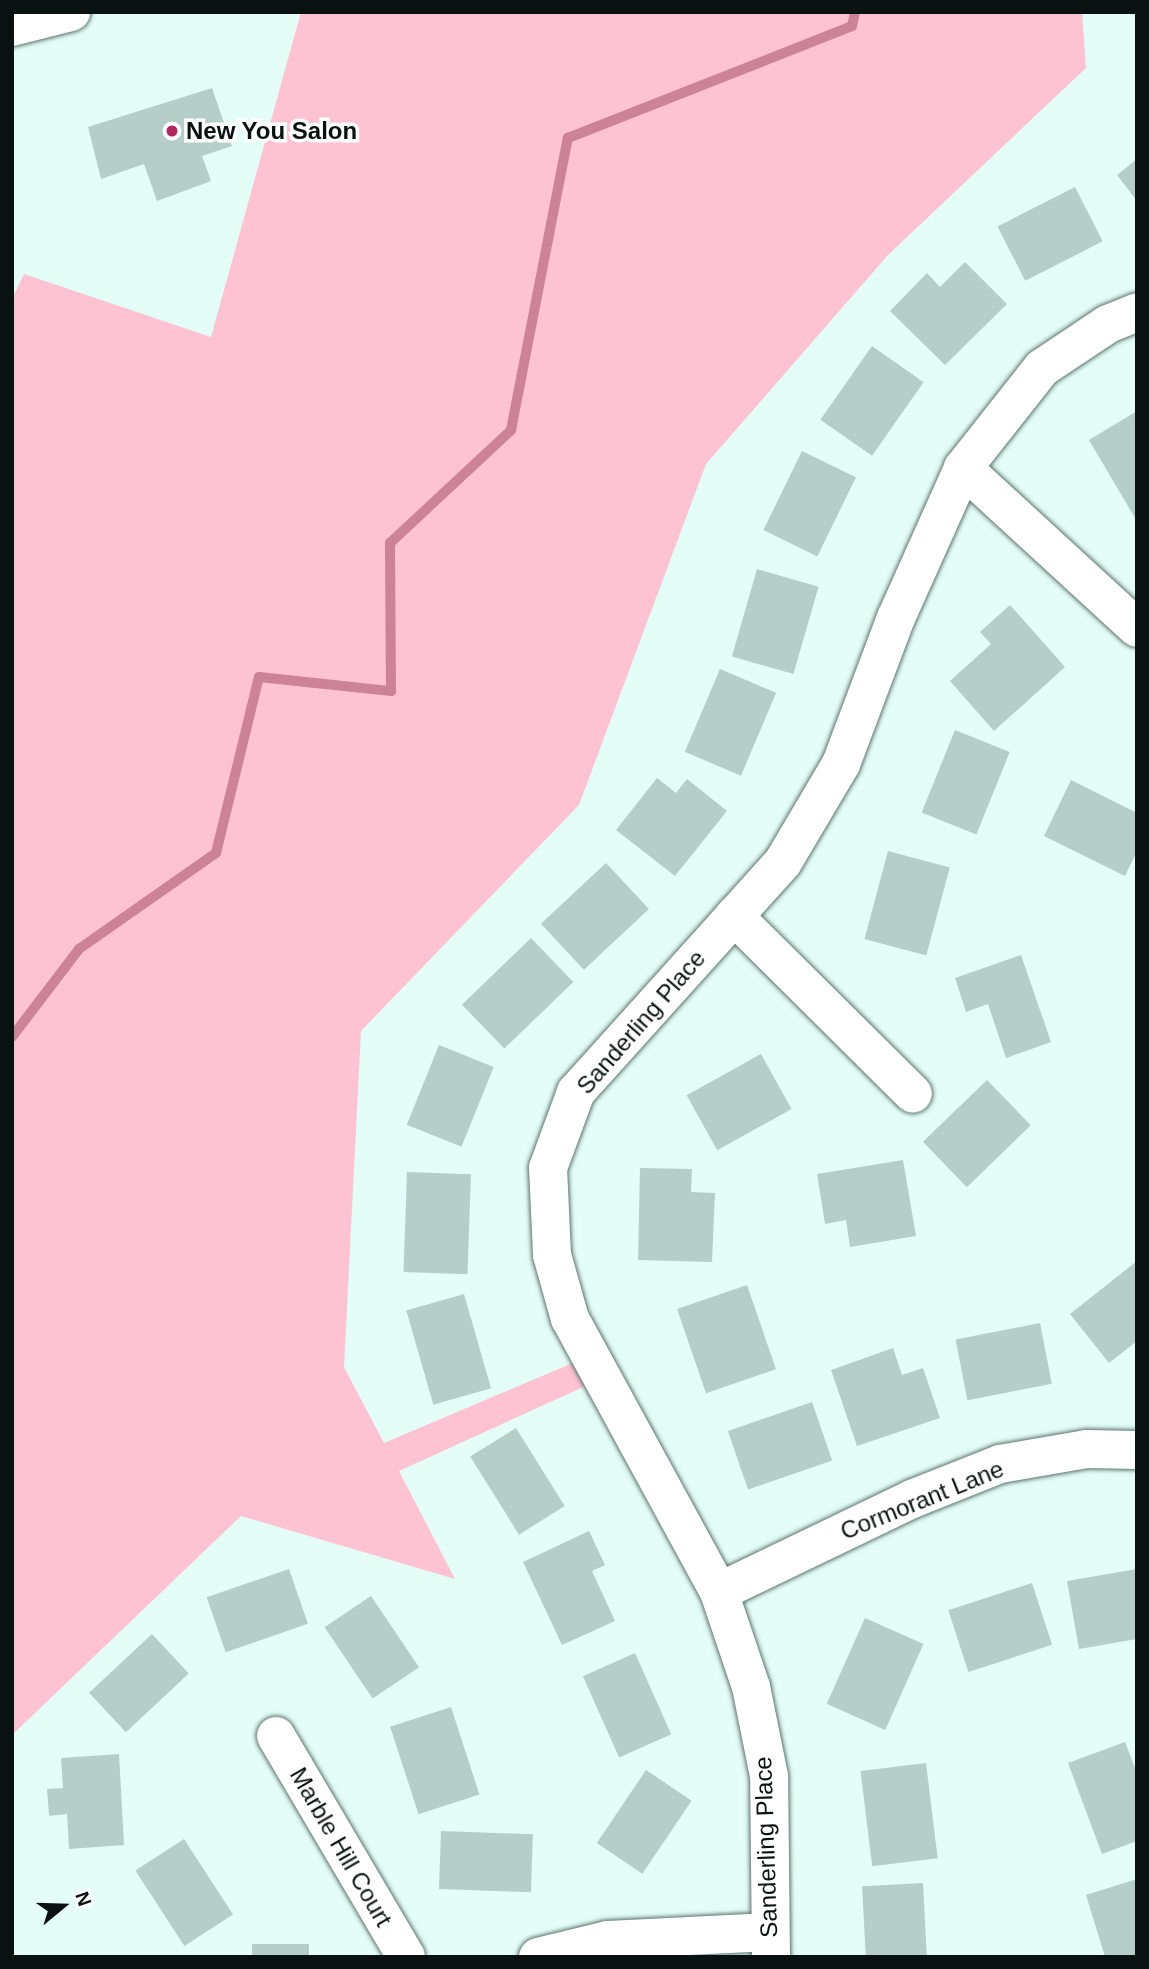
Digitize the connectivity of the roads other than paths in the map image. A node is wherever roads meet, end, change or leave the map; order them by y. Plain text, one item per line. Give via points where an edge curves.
1 (71, 12) edge
2 (12, 27) edge
3 (1137, 312) edge
4 (963, 468) junction
5 (1137, 628) edge
6 (734, 916) junction
7 (913, 1094) dead end
8 (1137, 1450) edge
9 (719, 1592) junction
10 (276, 1736) dead end
11 (771, 1944) edge
12 (406, 1957) edge
13 (538, 1957) edge

1 - 2 street
3 - 4 street, Sanderling Place via 1108,324 1042,368
4 - 5 street
4 - 6 street, Sanderling Place via 896,618 841,764 783,862
6 - 7 street
6 - 9 street, Sanderling Place via 576,1092 548,1168 552,1255 570,1319
8 - 9 street, Cormorant Lane via 1087,1449 1000,1464 912,1499
9 - 11 street, Sanderling Place via 751,1687 769,1776
10 - 12 street, Marble Hill Court
11 - 13 street via 608,1940

